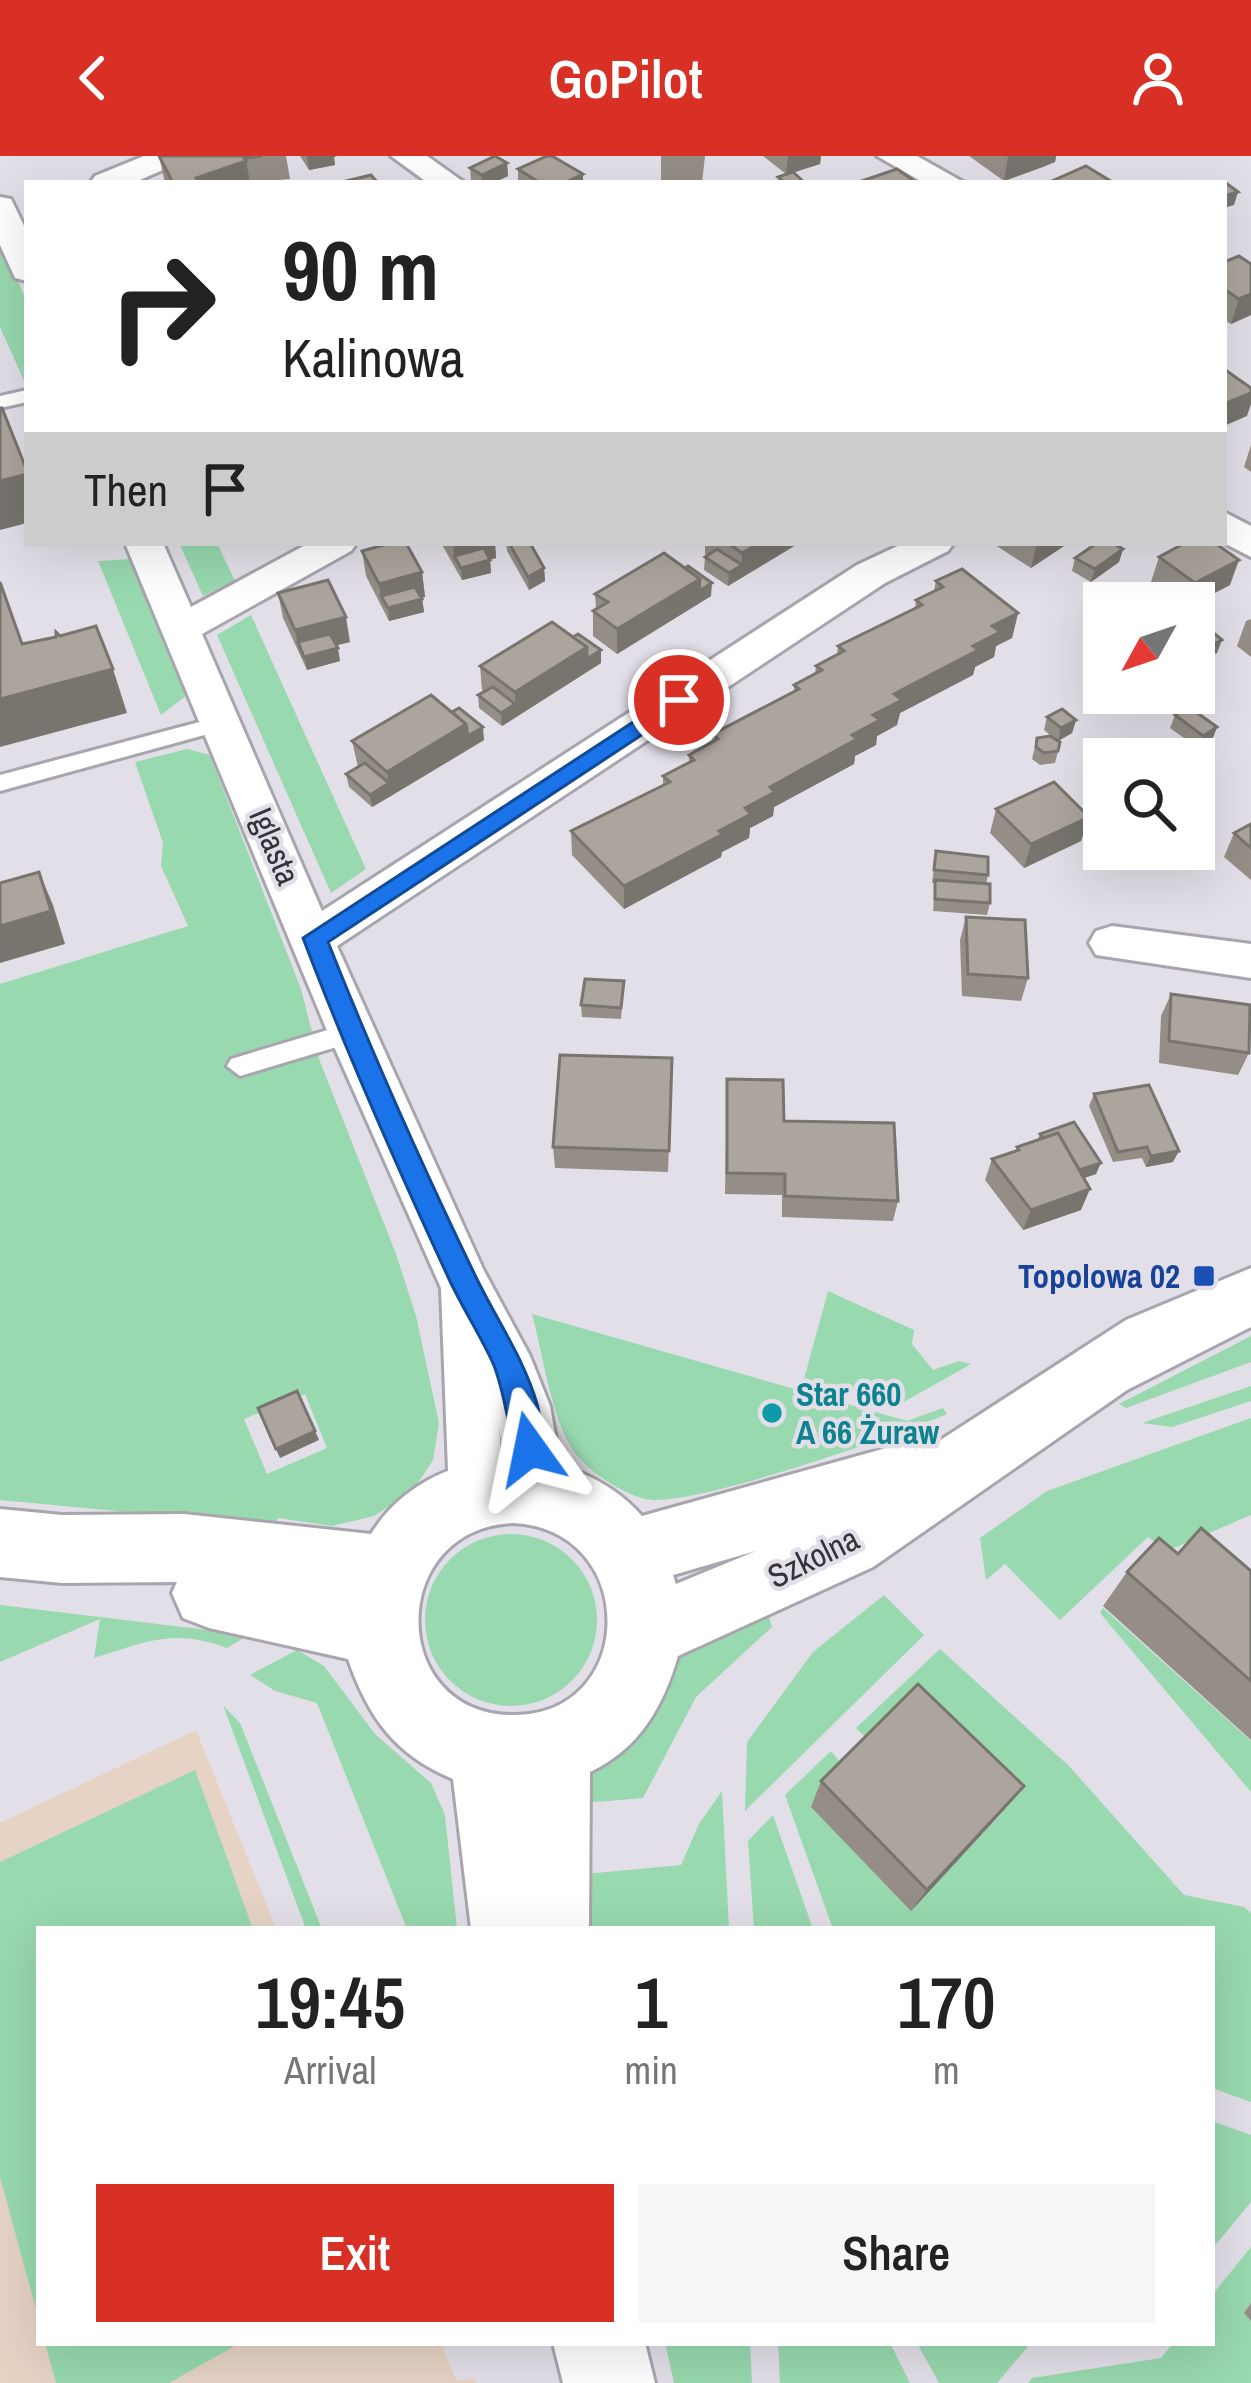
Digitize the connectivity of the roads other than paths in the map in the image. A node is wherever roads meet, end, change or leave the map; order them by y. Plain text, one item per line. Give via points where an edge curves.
1 (170, 156) edge
2 (406, 156) edge
3 (892, 156) edge
4 (113, 180) edge
5 (443, 180) edge
6 (943, 180) edge
7 (12, 216) edge
8 (24, 260) edge
9 (1227, 526) edge
10 (1251, 545) edge
11 (145, 546) edge
12 (333, 546) edge
13 (929, 546) edge
14 (181, 629) junction
15 (222, 723) junction
16 (0, 783) edge
17 (315, 938) junction
18 (1112, 943) dead end
19 (1251, 961) edge
20 (352, 1033) junction
21 (240, 1066) dead end
22 (1251, 1298) edge
23 (965, 1460) junction
24 (507, 1494) junction
25 (31, 1546) edge
26 (632, 1553) junction
27 (383, 1600) junction
28 (648, 1632) junction
29 (519, 1750) junction
30 (512, 1926) edge
31 (548, 1926) edge
32 (600, 2346) edge
33 (609, 2383) edge

1 - 4 street
2 - 5 street
3 - 6 street
7 - 8 street
9 - 10 street
11 - 14 street, Iglasta
12 - 14 street
13 - 17 street via 871,574
14 - 15 street, Iglasta
15 - 16 lane
15 - 17 street, Iglasta
17 - 20 street, Iglasta
18 - 19 street
20 - 21 lane
20 - 24 street, Iglasta via 464,1281
22 - 23 street, Szkolna via 1183,1322
23 - 26 street, Szkolna
23 - 28 street, Szkolna via 872,1528
24 - 26 street via 579,1505
24 - 27 street via 441,1513 411,1538
25 - 27 street via 166,1585
26 - 28 street via 647,1590
27 - 29 street via 386,1671 409,1709 445,1737
28 - 29 street via 637,1671 614,1706 581,1733
29 - 30 street
29 - 31 street
32 - 33 street

